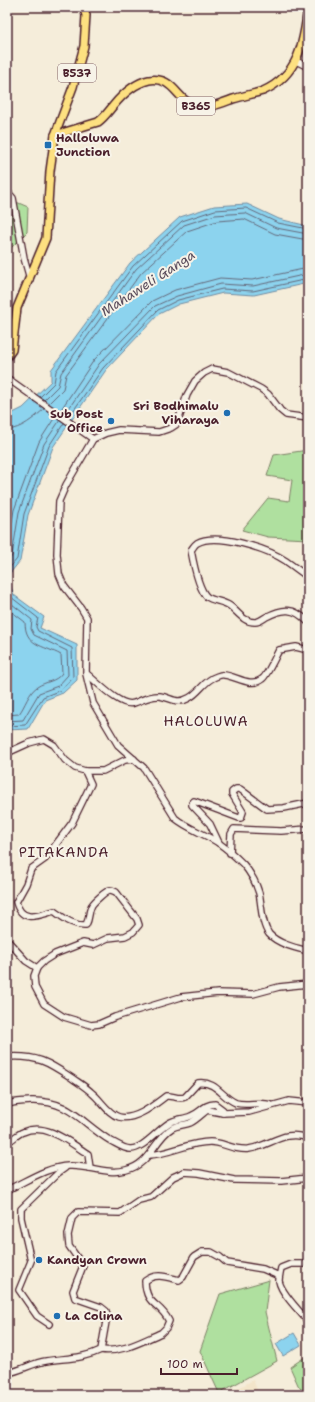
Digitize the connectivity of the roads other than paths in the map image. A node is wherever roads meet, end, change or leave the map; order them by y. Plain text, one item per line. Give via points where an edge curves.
1 (83, 7) edge
2 (308, 7) edge
3 (296, 61) junction
4 (308, 67) edge
5 (55, 135) junction
6 (7, 191) edge
7 (30, 279) junction
8 (7, 357) edge
9 (7, 378) edge
10 (308, 418) edge
11 (93, 439) junction
12 (308, 577) edge
13 (308, 622) edge
14 (308, 650) edge
15 (86, 674) junction
16 (7, 753) edge
17 (134, 759) junction
18 (85, 771) junction
19 (308, 803) edge
20 (308, 829) edge
21 (219, 843) junction
22 (230, 853) junction
23 (7, 940) edge
24 (308, 951) edge
25 (37, 968) junction
26 (308, 984) edge
27 (7, 1057) edge
28 (308, 1103) edge
29 (7, 1105) edge
30 (272, 1106) junction
31 (223, 1113) junction
32 (308, 1138) edge
33 (7, 1142) edge
34 (149, 1155) junction
35 (69, 1166) junction
36 (90, 1168) junction
37 (308, 1178) edge
38 (7, 1190) edge
39 (308, 1264) edge
40 (279, 1276) junction
41 (308, 1321) edge
42 (49, 1324) dead end
43 (101, 1350) junction
44 (7, 1373) edge

1 - 5 main road, B537 via 86,16 84,46 74,87
2 - 3 main road, B365
3 - 4 street
3 - 5 main road, B365 via 281,79 262,91 206,107 198,107 187,102 168,82 142,82 125,94 98,122
5 - 7 main road via 46,238
6 - 7 street via 12,198
7 - 8 main road via 17,308 12,350
9 - 11 street
10 - 11 street via 286,415 261,389 228,372 212,368 195,381 177,424 172,428 159,432 119,430
11 - 15 street via 59,501 57,554 59,574 64,586 87,618
12 - 13 street via 285,560 253,546 217,540 196,544 191,550 193,567 207,597 229,606 248,621 257,622 281,610 291,611
14 - 15 street via 296,647 279,650 262,679 256,682 247,682 223,674 213,677 190,698 175,702 163,696 154,696 132,704 125,703 116,699
15 - 17 street via 93,703 118,745
16 - 18 street via 44,739 54,744 74,768
17 - 18 street via 125,760 103,771
17 - 21 street via 144,768 175,818
18 - 25 street via 91,784 72,823 45,859 31,869 16,902 18,908 24,915 31,917 54,911 79,926 86,925 93,903 111,890 116,892 139,925 125,936 108,938 93,945 83,943 55,954
19 - 21 street via 267,809 240,789 236,789 232,794 243,812 239,818 194,801 192,805 210,824
20 - 22 street via 234,829 231,834
21 - 22 street
22 - 24 street via 243,864 259,892 265,926 270,934 277,940
23 - 25 street via 26,961
25 - 26 street via 34,987 44,1004 64,1017 91,1025 181,997 218,993 253,994 279,987
27 - 30 street via 24,1056 51,1064 92,1092 112,1113 120,1117 134,1116 145,1111 166,1096 185,1098 198,1083 206,1082 238,1103
28 - 30 street via 293,1101
29 - 31 street via 12,1102 36,1101 57,1104 70,1110 99,1134 130,1149 143,1144 170,1122 192,1116 207,1105 215,1104
30 - 31 street via 249,1112
31 - 34 street via 207,1110 191,1122 173,1127
32 - 34 street via 293,1135 250,1149 238,1149 210,1142
33 - 36 street via 22,1132 38,1129 49,1131 88,1154
34 - 36 street via 140,1164 127,1170 114,1172
35 - 36 street
35 - 38 street via 47,1170
35 - 42 street via 58,1172 21,1209 31,1261 19,1290 37,1316
37 - 43 street via 282,1181 234,1180 184,1172 173,1176 151,1197 139,1200 120,1214 78,1212 72,1218 68,1235 69,1246 82,1266 73,1291 75,1298 106,1311
39 - 40 street via 291,1264 281,1268
40 - 41 street via 283,1290
40 - 43 street via 263,1269 227,1263 211,1252 202,1252 194,1257 179,1280 158,1275 145,1281 149,1299 166,1314 169,1321 161,1333 121,1349
43 - 44 street via 75,1358 45,1361

